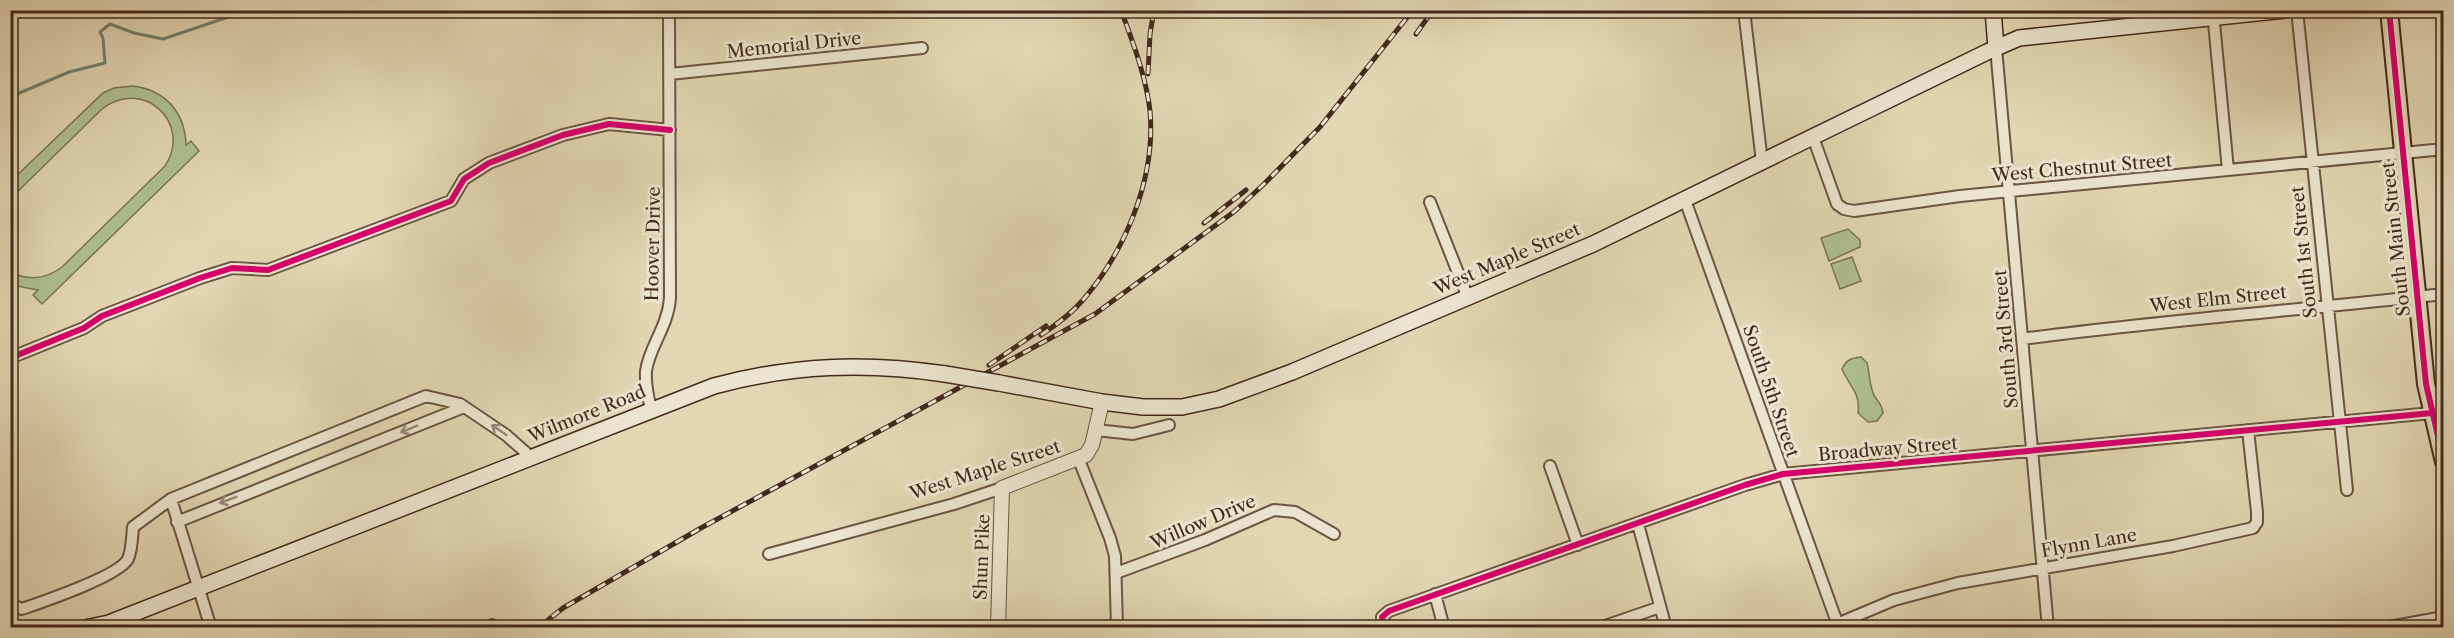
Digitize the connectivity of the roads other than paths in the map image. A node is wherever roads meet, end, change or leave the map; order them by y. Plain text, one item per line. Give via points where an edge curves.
1 (669, 10) edge
2 (1744, 10) edge
3 (1993, 10) edge
4 (2285, 10) edge
5 (2297, 10) edge
6 (2389, 10) edge
7 (2213, 14) edge
8 (922, 48) dead end
9 (1996, 48) junction
10 (670, 74) junction
11 (670, 130) junction
12 (1813, 137) junction
13 (2444, 149) edge
14 (2403, 153) junction
15 (1762, 162) junction
16 (2312, 162) junction
17 (2228, 170) junction
18 (2009, 192) junction
19 (1685, 200) junction
20 (1430, 202) dead end
21 (2444, 294) edge
22 (1468, 297) junction
23 (2417, 298) junction
24 (2326, 306) junction
25 (2022, 339) junction
26 (10, 358) edge
27 (1102, 402) junction
28 (464, 407) junction
29 (651, 410) junction
30 (2432, 413) junction
31 (2339, 422) junction
32 (1169, 424) dead end
33 (1096, 430) junction
34 (2248, 430) junction
35 (2033, 451) junction
36 (532, 458) junction
37 (1079, 460) junction
38 (2444, 462) edge
39 (1550, 466) dead end
40 (1783, 474) junction
41 (1002, 488) junction
42 (2347, 490) dead end
43 (171, 499) junction
44 (177, 522) junction
45 (1638, 524) junction
46 (1334, 534) dead end
47 (1578, 545) junction
48 (769, 554) dead end
49 (2043, 568) junction
50 (1116, 573) junction
51 (197, 589) junction
52 (1435, 594) junction
53 (10, 604) edge
54 (1660, 607) junction
55 (2444, 616) edge
56 (107, 625) edge
57 (1838, 626) edge
58 (85, 627) edge
59 (211, 627) edge
60 (998, 627) edge
61 (1117, 627) edge
62 (1384, 627) edge
63 (1444, 627) edge
64 (1599, 627) edge
65 (1666, 627) edge
66 (2048, 627) edge
67 (2383, 627) edge

1 - 10 street, Hoover Drive
2 - 15 street
3 - 9 main road
4 - 7 main road, West Maple Street
5 - 16 street, South 1st Street
6 - 14 main road, South Main Street
7 - 9 main road, West Maple Street via 2019,38
7 - 17 street
8 - 10 street, Memorial Drive
9 - 12 main road, West Maple Street
9 - 18 street, South 3rd Street
10 - 11 street, Hoover Drive
11 - 26 street via 609,124 563,135 489,163 464,179 451,201 268,270 232,268 200,278 102,316 84,328
11 - 29 street, Hoover Drive via 670,298 667,320 646,371
12 - 15 main road, West Maple Street
12 - 18 street, West Chestnut Street via 1832,193 1844,209
13 - 14 street, West Chestnut Street
14 - 16 street, West Chestnut Street
14 - 23 main road, South Main Street
15 - 19 main road, West Maple Street
16 - 17 street, West Chestnut Street
16 - 24 street, South 1st Street
17 - 18 street, West Chestnut Street
18 - 25 street, South 3rd Street
19 - 22 main road, West Maple Street
19 - 40 street, South 5th Street
20 - 22 street
21 - 23 street, West Elm Street
22 - 27 main road, West Maple Street via 1219,399 1162,408
23 - 24 street, West Elm Street
23 - 30 main road, South Main Street
24 - 25 street, West Elm Street
24 - 31 street, South 1st Street
25 - 35 street, South 3rd Street
27 - 29 main road, Wilmore Road, bridge via 945,374 871,366 825,366 785,370 714,386
27 - 33 street, West Maple Street
36 -> 28 street
28 - 43 street via 426,396
28 -> 44 street
29 - 36 main road, Wilmore Road
30 - 31 street, Broadway Street
30 - 38 main road, South Main Street
31 - 34 street, Broadway Street
31 - 42 street, South 1st Street
32 - 33 street via 1132,434
33 - 37 street, West Maple Street via 1090,451
34 - 35 street, Broadway Street
34 - 49 street, Flynn Lane via 2257,512 2253,528
35 - 40 street, Broadway Street
35 - 49 street, South 3rd Street
36 - 51 main road, Wilmore Road
37 - 41 street, West Maple Street
37 - 50 street via 1110,538
39 - 47 street
40 - 45 street, Broadway Street
40 - 57 street, South 5th Street
41 - 48 street, West Maple Street
41 - 60 street, Shun Pike
43 - 44 street
43 - 53 street via 133,527 128,560 118,569 22,609
44 - 51 street
45 - 47 street, Broadway Street
45 - 54 street
46 - 50 street, Willow Drive via 1294,512 1274,510
47 - 52 street, Broadway Street
49 - 57 street, Flynn Lane via 1914,593
49 - 66 street, South 3rd Street
50 - 61 street
51 - 56 main road, Wilmore Road
51 - 59 street
52 - 62 street, Broadway Street via 1386,612 1382,617
52 - 63 street
54 - 64 street
54 - 65 street
55 - 67 street
56 - 58 main road, Wilmore Road

